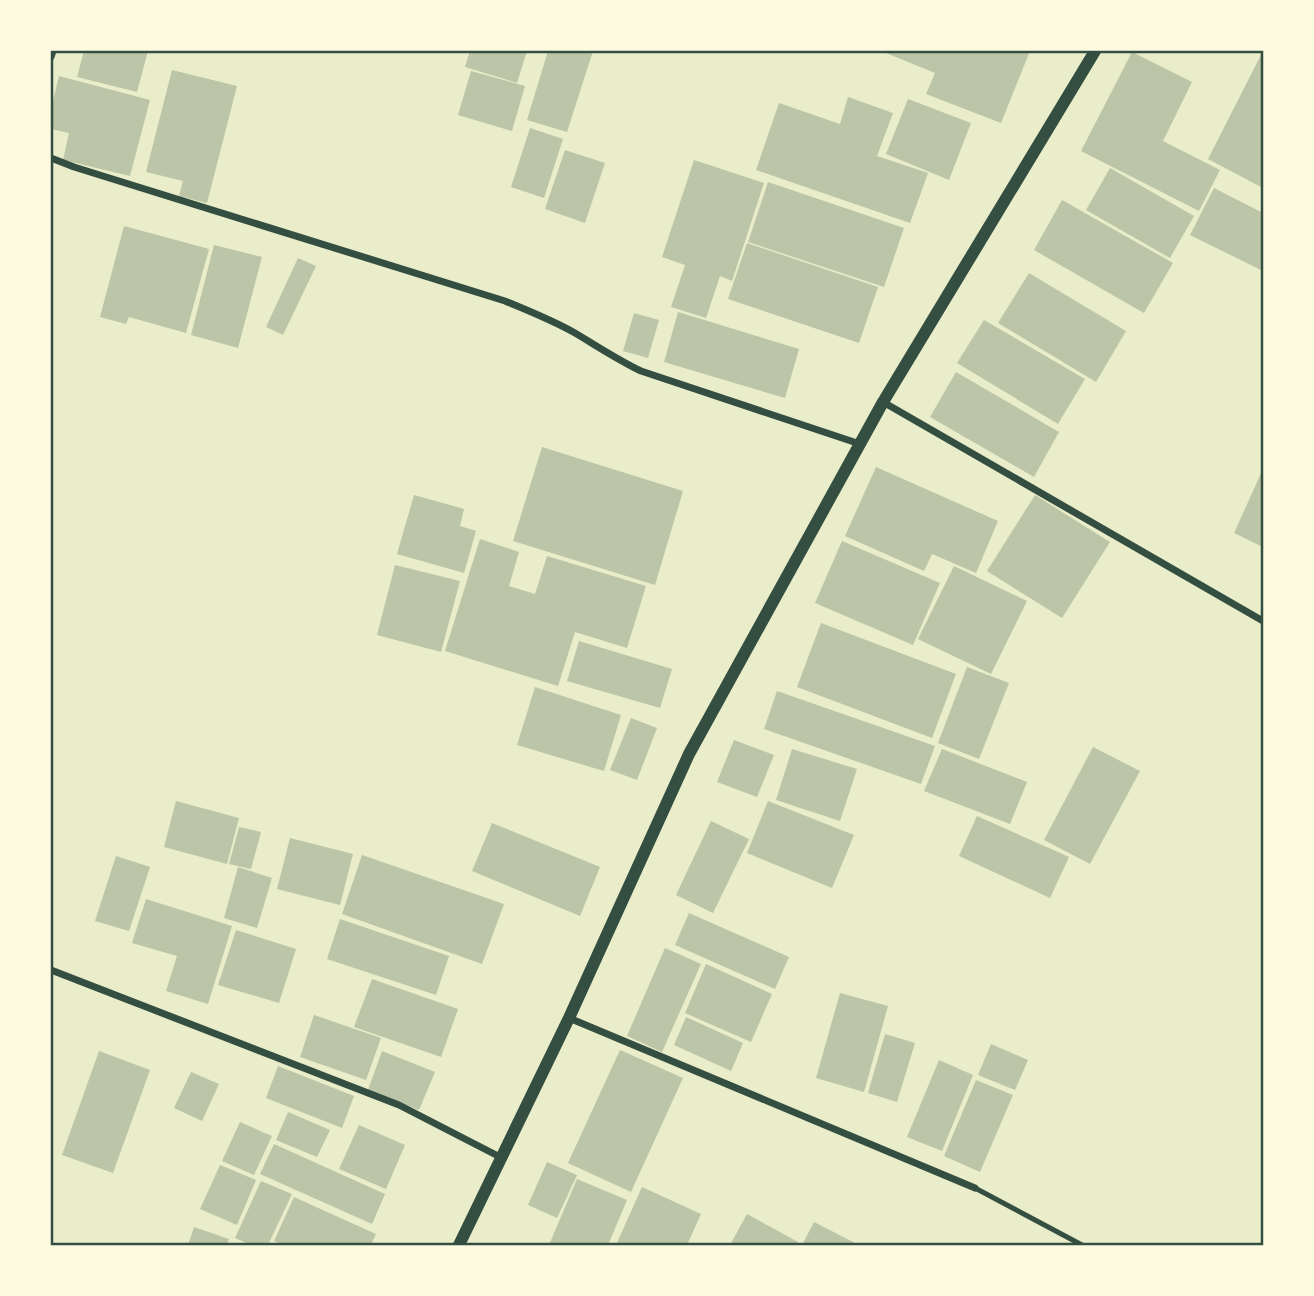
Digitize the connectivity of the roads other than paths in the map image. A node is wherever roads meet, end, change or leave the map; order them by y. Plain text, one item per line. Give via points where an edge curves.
1 (53, 51) edge
2 (1095, 51) edge
3 (51, 57) edge
4 (51, 158) edge
5 (883, 402) junction
6 (860, 444) junction
7 (1263, 621) edge
8 (51, 970) edge
9 (569, 1018) junction
10 (502, 1158) junction
11 (975, 1188) joint
12 (459, 1245) edge
13 (1082, 1245) edge

1 - 3 street
2 - 5 street
4 - 6 street via 505,301 543,316 641,372
5 - 6 street
5 - 7 street
6 - 9 street via 689,754
8 - 10 street via 399,1105
9 - 10 street
9 - 11 street
10 - 12 street
11 - 13 lane

